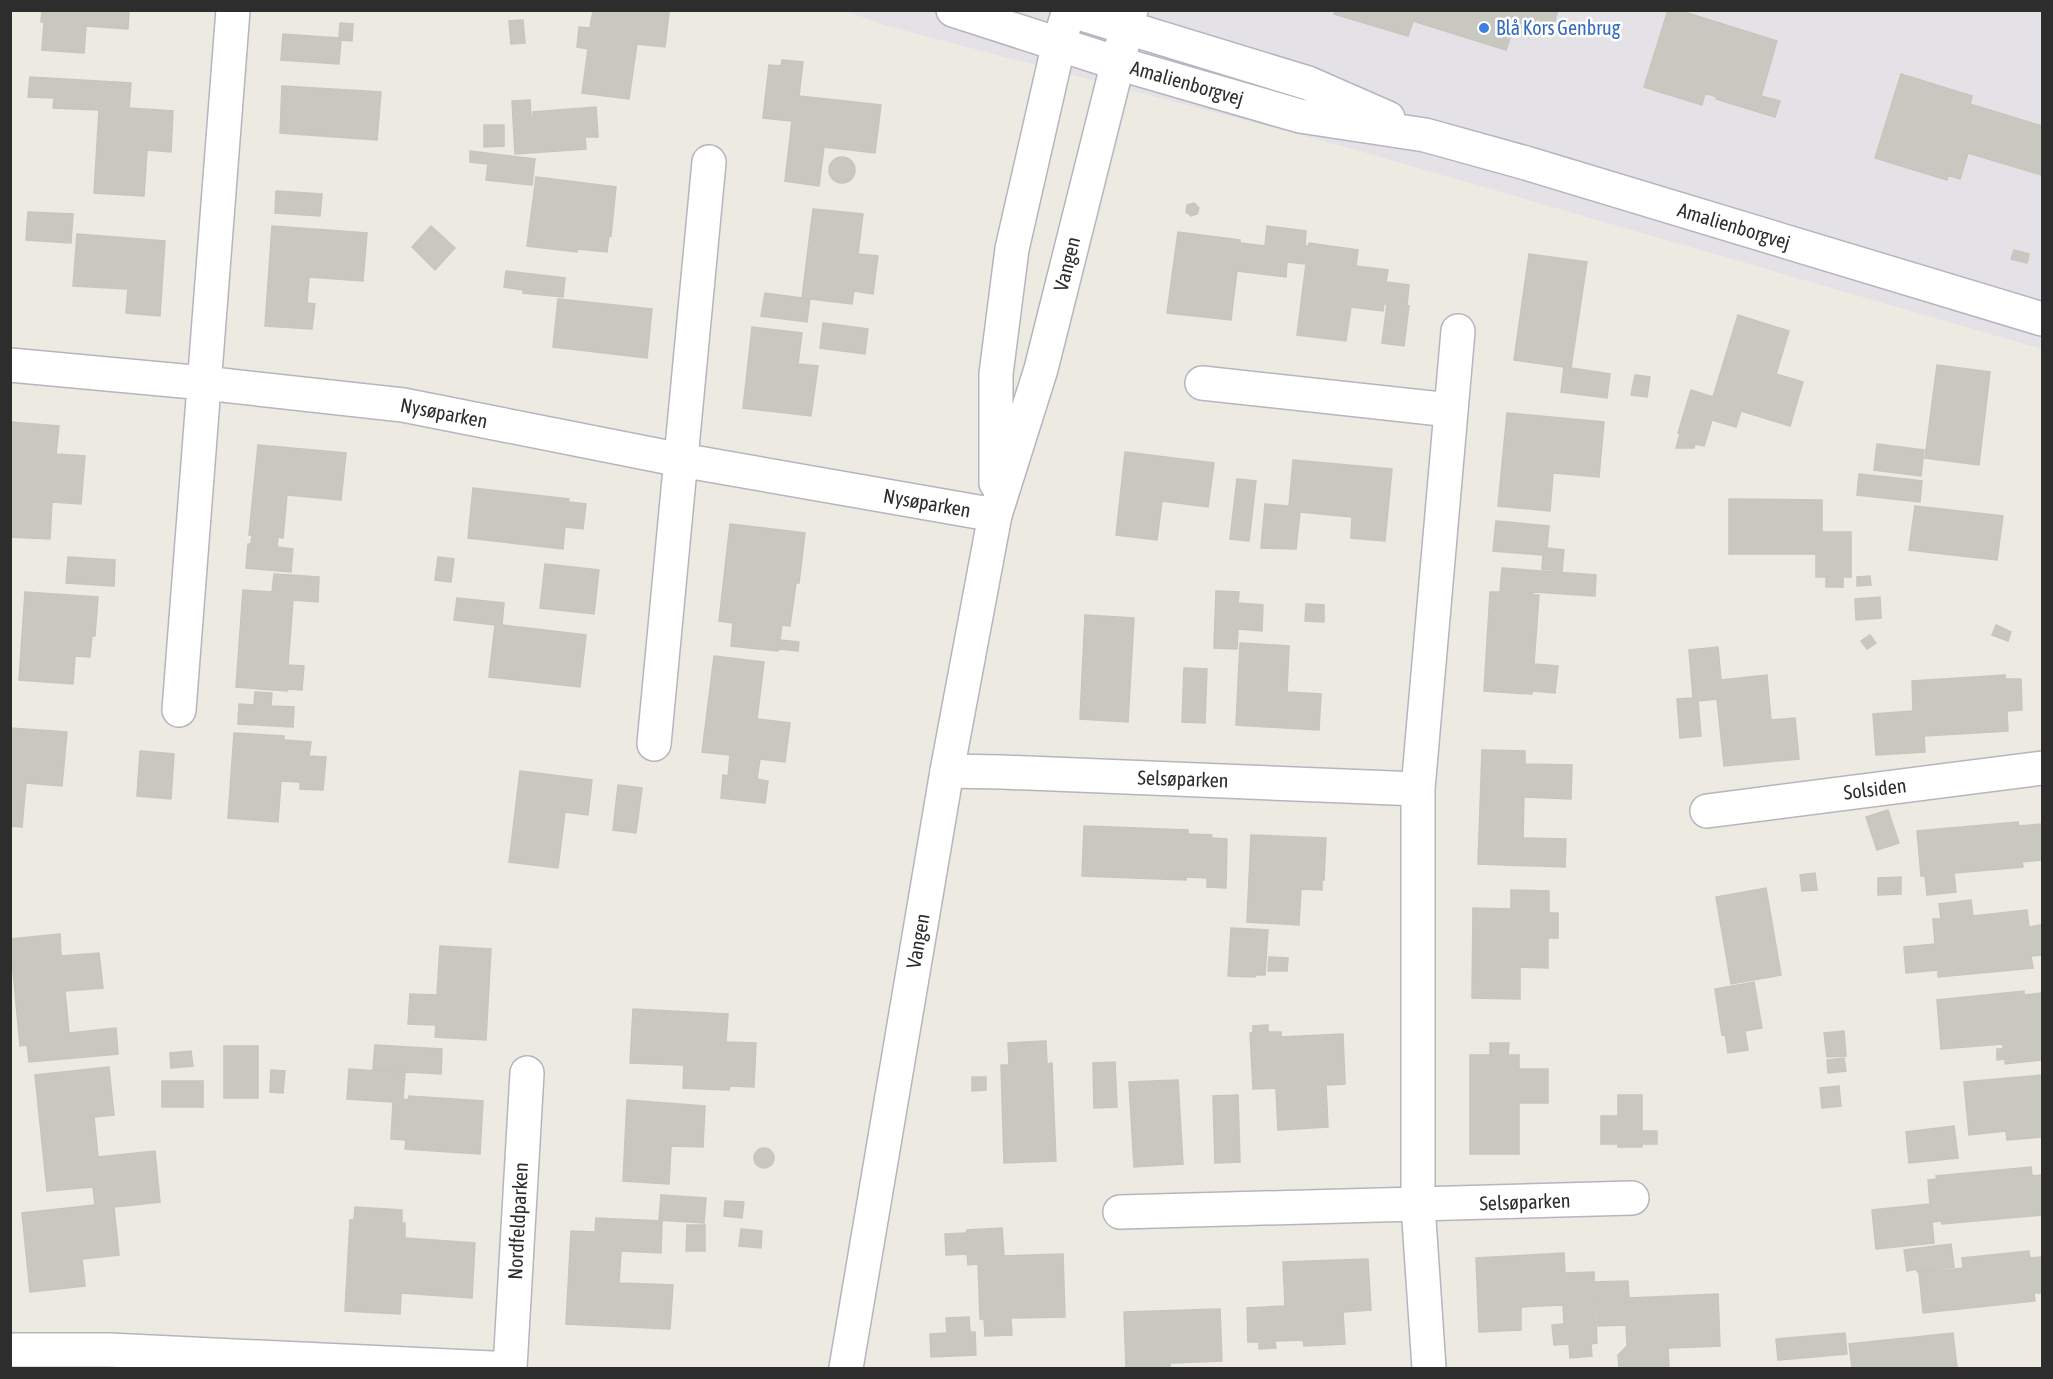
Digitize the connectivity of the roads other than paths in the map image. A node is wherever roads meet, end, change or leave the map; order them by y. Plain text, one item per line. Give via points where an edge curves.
1 (233, 10) edge
2 (953, 10) edge
3 (1069, 10) edge
4 (1129, 19) edge
5 (1059, 43) junction
6 (1117, 63) junction
7 (1425, 135) junction
8 (709, 162) dead end
9 (2043, 319) edge
10 (1458, 331) dead end
11 (10, 365) edge
12 (204, 383) junction
13 (1202, 383) dead end
14 (1450, 410) junction
15 (681, 460) junction
16 (996, 515) junction
17 (179, 710) dead end
18 (654, 744) dead end
19 (2043, 768) edge
20 (947, 771) junction
21 (1418, 789) junction
22 (1707, 811) dead end
23 (527, 1073) dead end
24 (1632, 1198) dead end
25 (1418, 1205) junction
26 (1120, 1212) dead end
27 (10, 1350) edge
28 (492, 1368) edge
29 (510, 1368) edge
30 (846, 1368) edge
31 (1428, 1368) edge

1 - 12 street
2 - 5 street, Amalienborgvej
3 - 4 street, Amalienborgvej
3 - 5 street, Vangen
4 - 6 street, Vangen
4 - 7 street, Amalienborgvej via 1308,82
5 - 6 street, Amalienborgvej
5 - 16 street, Vangen via 1012,249 996,374
6 - 7 street, Amalienborgvej via 1300,116
6 - 16 street, Vangen via 1041,369
7 - 9 street, Amalienborgvej
8 - 15 street
10 - 14 street
11 - 12 street, Nysøparken
12 - 15 street, Nysøparken via 403,405
12 - 17 street
13 - 14 street
14 - 21 street
15 - 16 street, Nysøparken
15 - 18 street
16 - 20 street, Vangen
19 - 22 street, Solsiden
20 - 21 street, Selsøparken
20 - 30 street, Vangen
21 - 25 street
23 - 29 street, Nordfeldparken
24 - 25 street, Selsøparken
25 - 26 street, Selsøparken
25 - 31 street
27 - 28 street via 109,1350

